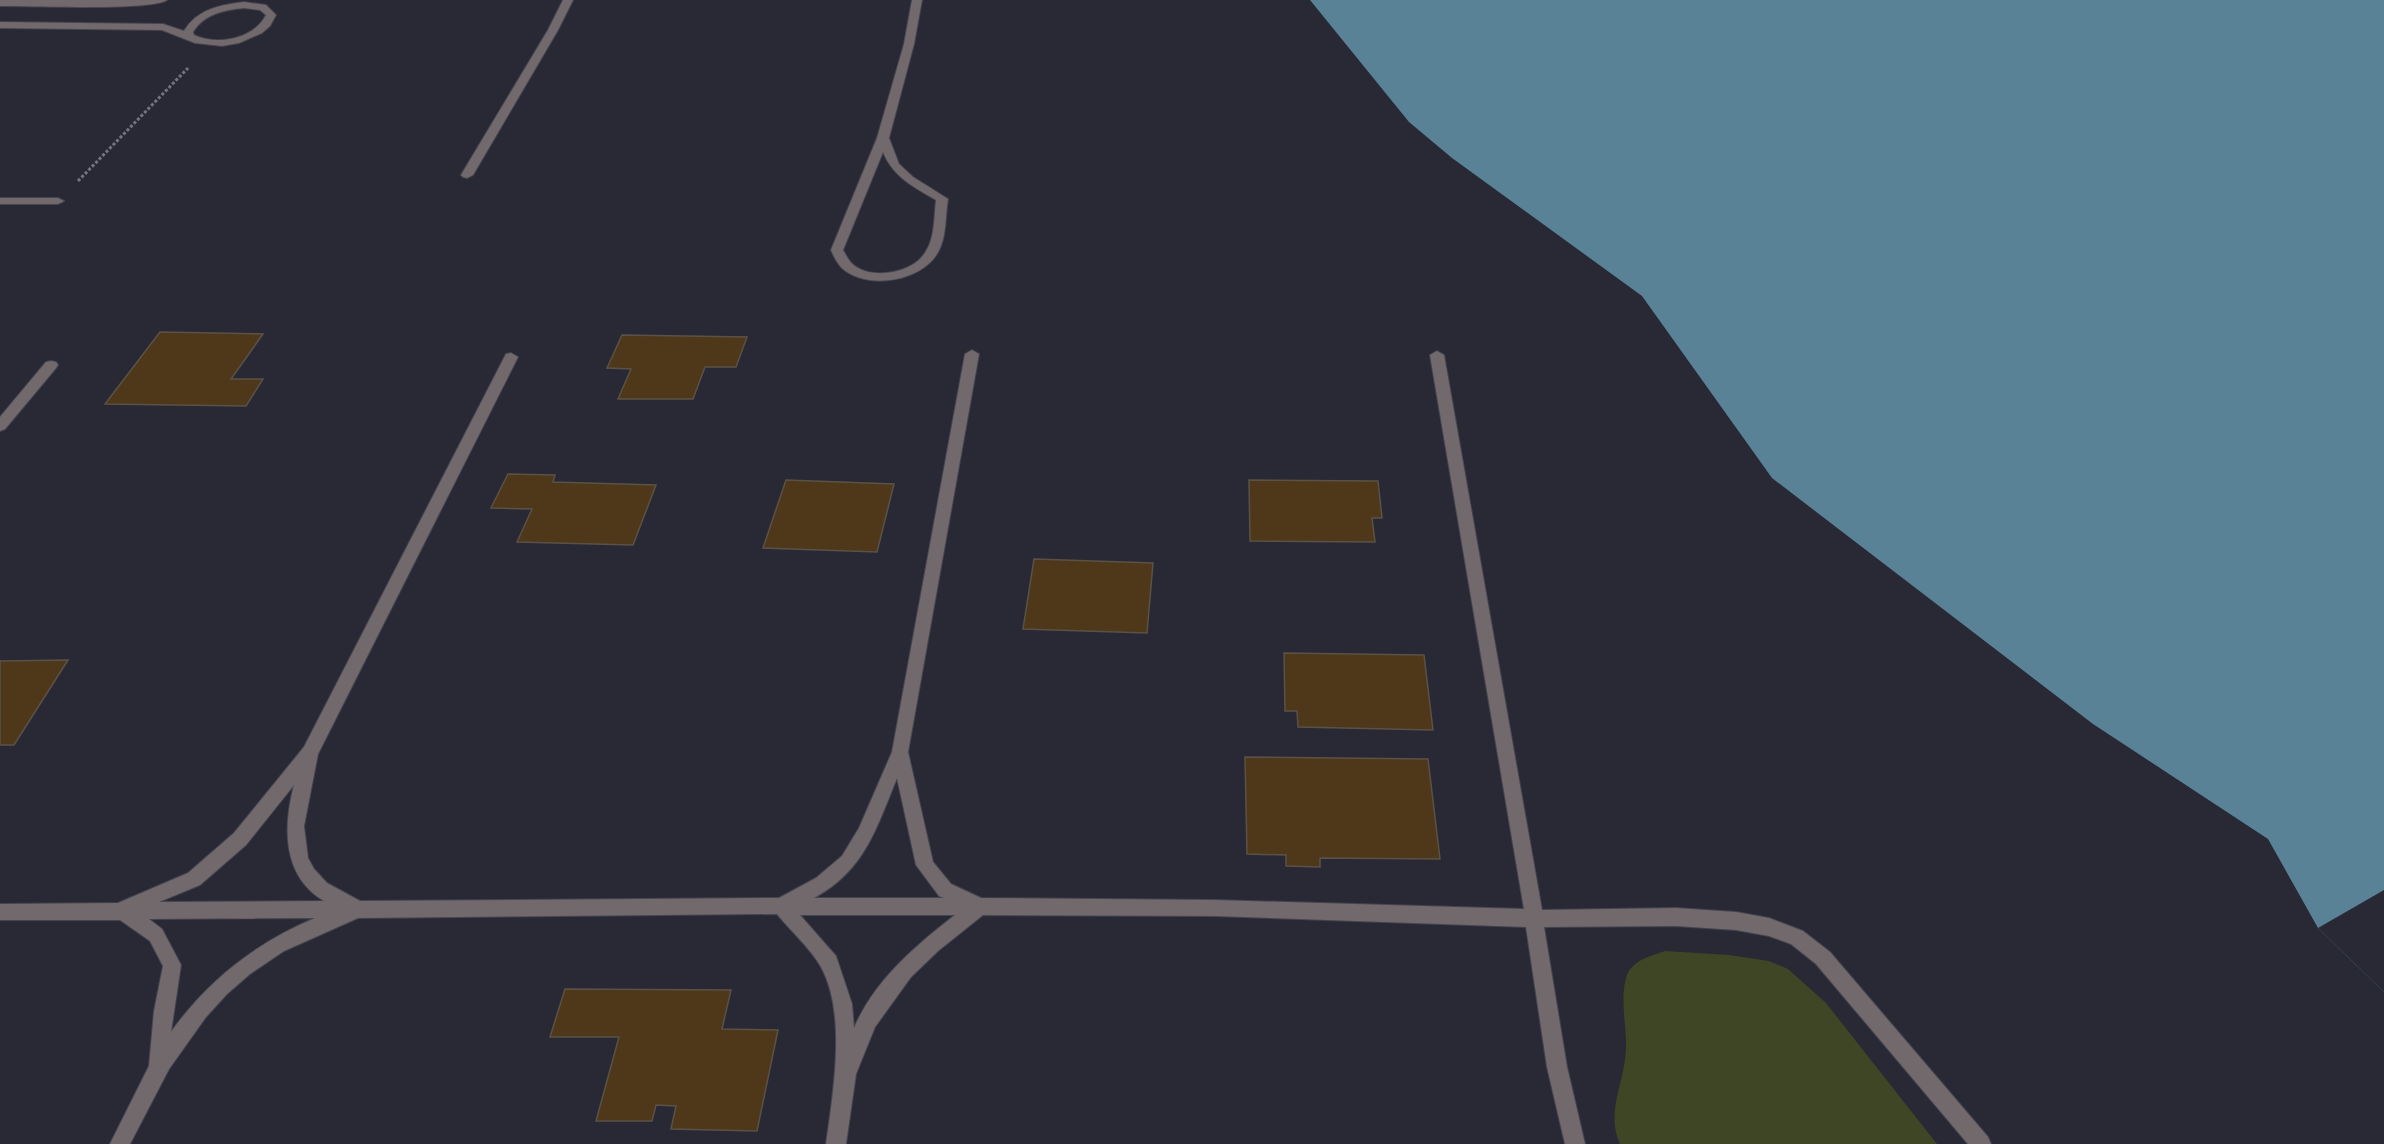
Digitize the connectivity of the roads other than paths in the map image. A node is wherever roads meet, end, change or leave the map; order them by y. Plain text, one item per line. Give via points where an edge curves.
1 (162, 0) edge
2 (568, 0) edge
3 (917, 0) edge
4 (0, 3) edge
5 (228, 3) edge
6 (0, 25) edge
7 (190, 37) junction
8 (883, 138) junction
9 (467, 175) dead end
10 (0, 201) edge
11 (58, 201) road end
12 (972, 354) dead end
13 (1437, 355) dead end
14 (511, 357) dead end
15 (51, 365) dead end
16 (0, 426) edge
17 (310, 752) junction
18 (900, 752) junction
19 (781, 906) junction
20 (980, 907) junction
21 (359, 909) junction
22 (121, 910) junction
23 (0, 912) edge
24 (1534, 918) junction
25 (159, 1065) junction
26 (846, 1073) junction
27 (120, 1144) edge
28 (836, 1144) edge
29 (1575, 1144) edge
30 (1981, 1144) edge

1 - 4 street
2 - 9 street
3 - 8 street
5 - 7 street via 197,20 188,32
5 - 7 street via 263,7 271,15 270,21 246,37 211,44
6 - 7 street via 163,27
8 - 8 street via 837,250 847,268 873,276 904,273 928,258 934,248 942,199 894,165
10 - 11 street
12 - 18 street
13 - 24 street
14 - 17 street
15 - 16 street
17 - 21 street via 292,834 299,862 320,888
17 - 22 street via 240,839 194,879
18 - 19 street via 866,833 848,862 822,884
18 - 20 street via 925,865 945,890
19 - 20 street
19 - 21 street
19 - 26 street via 829,962 843,1004
20 - 24 street via 1215,908
20 - 26 street via 927,946 895,981 866,1022
21 - 22 street
21 - 25 street via 266,952 214,993
22 - 23 street
22 - 25 street via 156,935 172,965
24 - 29 street via 1544,1000
24 - 30 street via 1676,917 1736,921 1797,937 1823,958 1861,999
25 - 27 street
26 - 28 street

